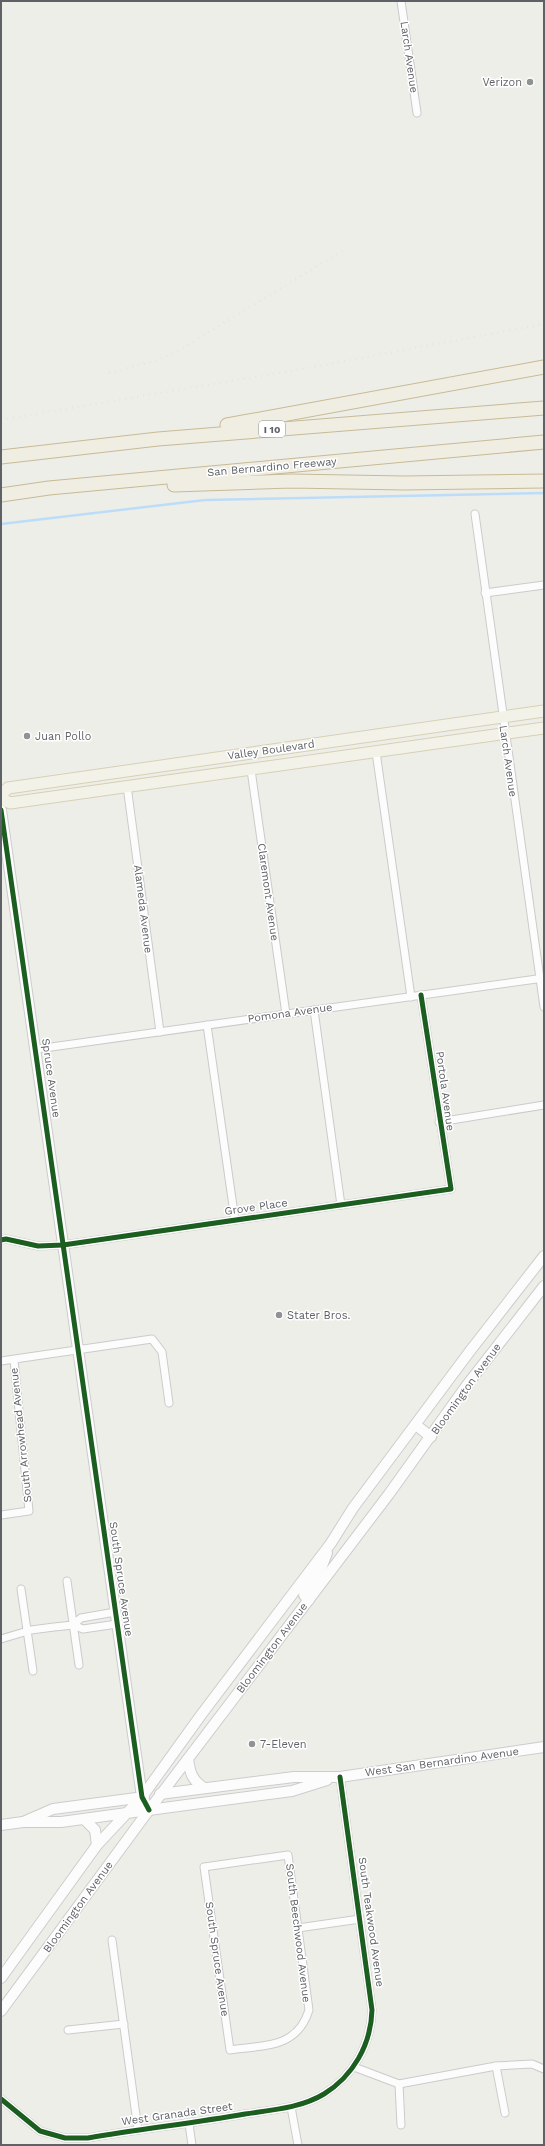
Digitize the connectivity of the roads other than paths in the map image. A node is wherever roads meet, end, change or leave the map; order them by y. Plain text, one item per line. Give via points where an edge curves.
1 (401, 1) edge
2 (417, 113) dead end
3 (544, 367) edge
4 (544, 408) edge
5 (158, 439) junction
6 (544, 442) edge
7 (1, 457) edge
8 (544, 481) edge
9 (59, 488) junction
10 (1, 495) edge
11 (475, 514) dead end
12 (544, 585) edge
13 (485, 593) junction
14 (544, 711) edge
15 (502, 717) junction
16 (544, 728) edge
17 (504, 734) junction
18 (376, 752) junction
19 (251, 770) junction
20 (127, 786) junction
21 (1, 795) edge
22 (1, 798) edge
23 (1, 810) edge
24 (542, 978) edge
25 (421, 995) junction
26 (412, 997) junction
27 (544, 1007) edge
28 (314, 1010) junction
29 (286, 1014) junction
30 (207, 1025) junction
31 (160, 1032) junction
32 (37, 1049) junction
33 (544, 1105) edge
34 (439, 1122) junction
35 (450, 1189) joint
36 (341, 1205) junction
37 (235, 1220) junction
38 (1, 1240) edge
39 (64, 1245) junction
40 (544, 1256) edge
41 (544, 1286) edge
42 (78, 1349) junction
43 (14, 1360) junction
44 (1, 1361) edge
45 (169, 1403) dead end
46 (416, 1425) junction
47 (431, 1437) junction
48 (1, 1515) edge
49 (331, 1543) junction
50 (67, 1581) dead end
51 (20, 1589) dead end
52 (309, 1600) junction
53 (115, 1612) junction
54 (117, 1624) junction
55 (73, 1625) junction
56 (28, 1631) junction
57 (1, 1639) edge
58 (79, 1665) dead end
59 (33, 1671) dead end
60 (544, 1747) edge
61 (188, 1759) junction
62 (340, 1776) junction
63 (204, 1788) junction
64 (162, 1794) junction
65 (142, 1797) junction
66 (149, 1810) junction
67 (126, 1814) junction
68 (84, 1819) junction
69 (23, 1822) junction
70 (1, 1825) edge
71 (97, 1845) junction
72 (204, 1868) joint
73 (360, 1919) junction
74 (298, 1928) junction
75 (112, 1940) dead end
76 (1, 1978) edge
77 (1, 2011) edge
78 (124, 2024) junction
79 (68, 2030) dead end
80 (230, 2050) joint
81 (496, 2066) junction
82 (354, 2067) junction
83 (544, 2069) edge
84 (399, 2084) junction
85 (1, 2099) edge
86 (290, 2107) junction
87 (505, 2113) dead end
88 (189, 2124) junction
89 (401, 2125) dead end
90 (138, 2130) junction
91 (89, 2141) edge
92 (192, 2145) edge
93 (298, 2145) edge

1 - 2 street, Larch Avenue
3 - 5 highway
4 - 5 highway, I 10
5 - 7 highway, I 10
6 - 9 highway, San Bernardino Freeway
8 - 9 highway via 291,481 166,485 78,493
9 - 10 highway, San Bernardino Freeway
11 - 13 street, Larch Avenue
12 - 13 street
13 - 15 street, Larch Avenue
14 - 15 main road, Valley Boulevard
15 - 17 street, Larch Avenue
15 - 21 main road, Valley Boulevard via 8,788
16 - 17 main road, Valley Boulevard
17 - 18 main road, Valley Boulevard
17 - 24 street, Larch Avenue
18 - 19 main road, Valley Boulevard
18 - 26 street
19 - 20 main road, Valley Boulevard
19 - 29 street, Claremont Avenue
20 - 22 main road, Valley Boulevard via 10,803
20 - 31 street, Alameda Avenue
23 - 32 main road, Spruce Avenue
24 - 25 street, Pomona Avenue
24 - 27 street, Larch Avenue
25 - 26 street, Pomona Avenue
25 - 34 street, Portola Avenue
26 - 28 street, Pomona Avenue
28 - 29 street, Pomona Avenue
28 - 36 street
29 - 30 street, Pomona Avenue
30 - 31 street, Pomona Avenue
30 - 37 street
31 - 32 street, Pomona Avenue
32 - 39 main road, Spruce Avenue
33 - 34 street
34 - 35 street, Portola Avenue
35 - 36 street, Grove Place
36 - 37 street, Grove Place
37 - 39 street, Grove Place
38 - 39 street, Grove Place via 38,1246
39 - 42 main road, Spruce Avenue
40 - 46 main road, Bloomington Avenue
41 - 47 main road, Bloomington Avenue via 467,1385
42 - 43 street
42 - 45 street via 152,1339 162,1352
42 - 53 main road, South Spruce Avenue
43 - 44 street
43 - 48 street, South Arrowhead Avenue via 29,1511
46 - 47 main road
46 - 49 main road, Bloomington Avenue via 353,1508
47 - 52 main road, Bloomington Avenue
49 - 52 main road via 322,1566 304,1590 304,1595
49 - 65 main road, Bloomington Avenue
50 - 55 street
51 - 56 street
52 - 61 main road, Bloomington Avenue
53 - 54 main road, South Spruce Avenue
53 - 55 street via 81,1618
54 - 55 street via 83,1629
54 - 65 main road, South Spruce Avenue
55 - 56 street
55 - 58 street
56 - 57 street
56 - 59 street
60 - 62 main road, West San Bernardino Avenue
61 - 63 main road via 193,1779
61 - 64 main road, Bloomington Avenue
62 - 63 main road, West San Bernardino Avenue via 294,1777
62 - 66 main road, West San Bernardino Avenue via 292,1790
62 - 73 street, South Teakwood Avenue
63 - 64 main road, West San Bernardino Avenue
64 - 65 main road, West San Bernardino Avenue
64 - 66 main road, Bloomington Avenue
65 - 66 main road, South Spruce Avenue
65 - 67 main road, Bloomington Avenue
65 - 69 main road, West San Bernardino Avenue via 53,1810
66 - 67 main road, West San Bernardino Avenue
66 - 77 main road, Bloomington Avenue
67 - 68 main road, West San Bernardino Avenue
67 - 71 main road, Bloomington Avenue
68 - 69 main road, West San Bernardino Avenue
68 - 71 main road via 95,1830
69 - 70 main road, West San Bernardino Avenue
71 - 76 main road, Bloomington Avenue
72 - 74 street, South Beechwood Avenue via 288,1855
72 - 80 street, South Spruce Avenue
73 - 74 street
73 - 82 street, South Teakwood Avenue via 372,2015 367,2040
74 - 80 street, South Beechwood Avenue via 308,2010 306,2019 288,2040
75 - 78 street
78 - 79 street
78 - 90 street
81 - 83 street via 532,2064
81 - 84 street
81 - 87 street
82 - 84 street
82 - 86 street, West Granada Street via 324,2094
84 - 89 street
85 - 91 street, West Granada Street via 40,2131
86 - 88 street, West Granada Street
86 - 93 street
88 - 90 street, West Granada Street
88 - 92 street
90 - 91 street, West Granada Street

